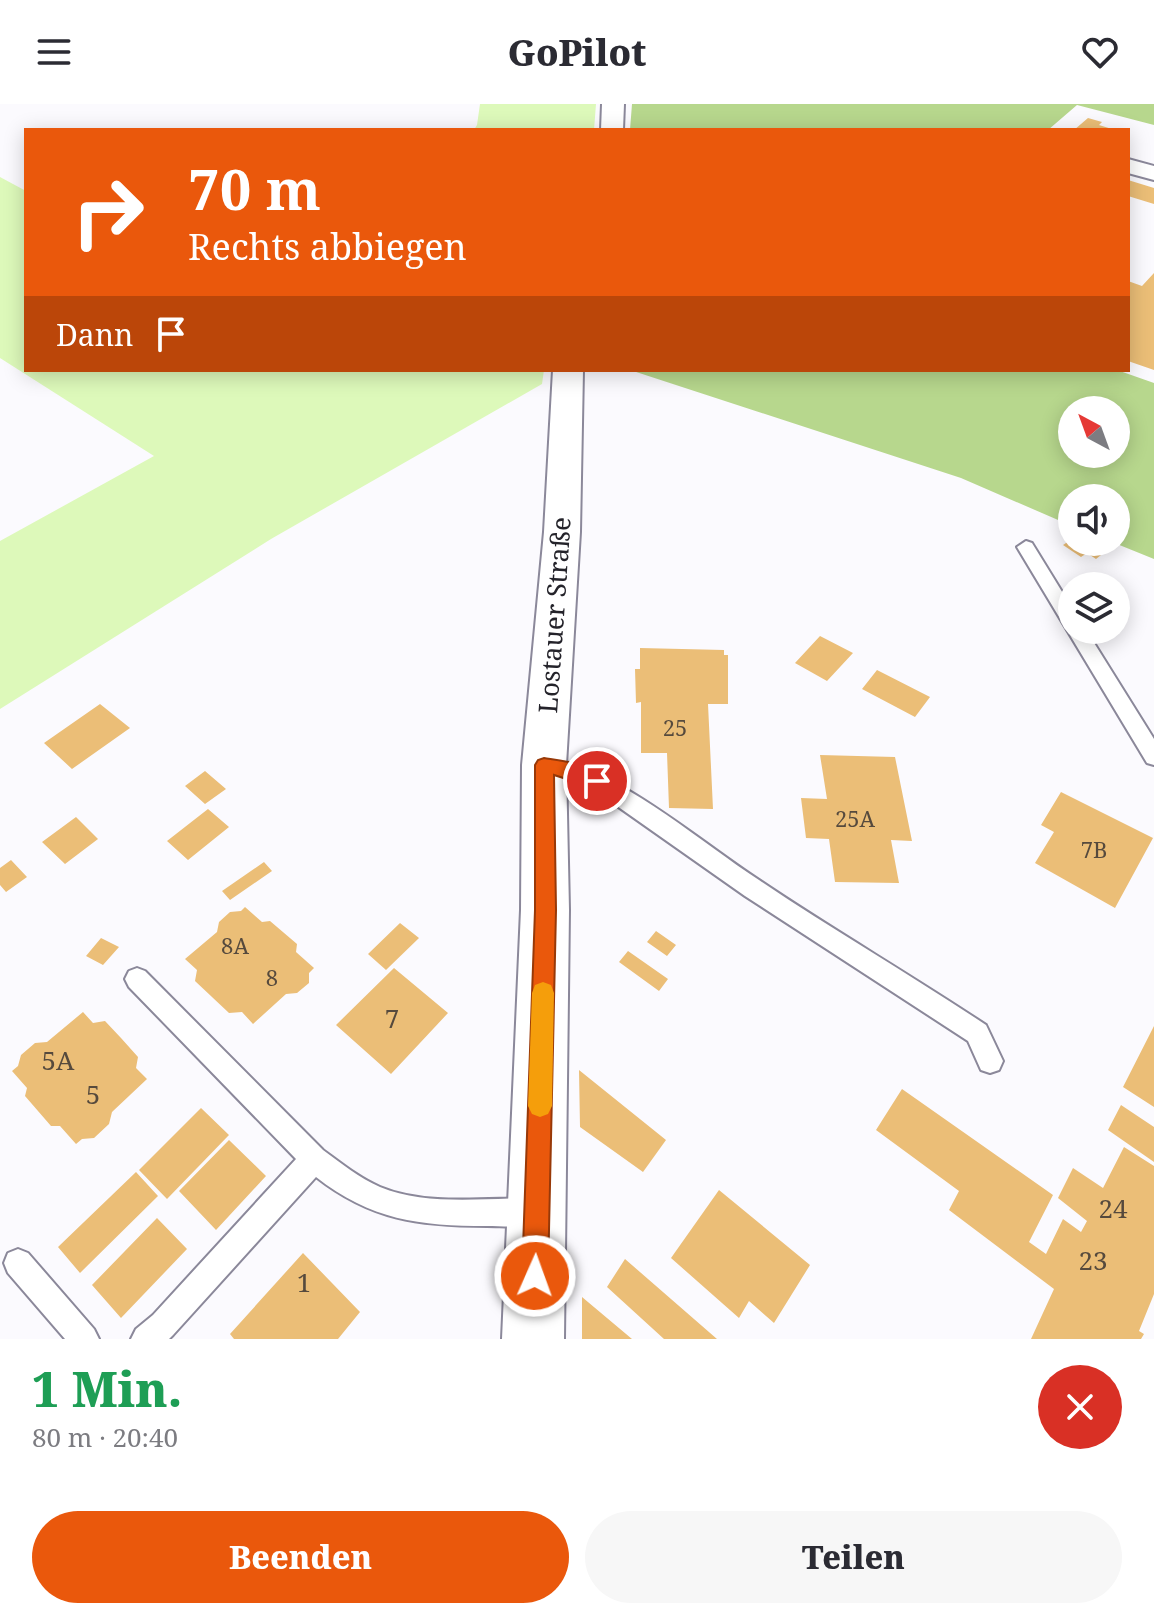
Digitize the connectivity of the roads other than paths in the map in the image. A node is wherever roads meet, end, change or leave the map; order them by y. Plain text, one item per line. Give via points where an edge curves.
1 (613, 104) edge
2 (612, 128) edge
3 (1130, 167) edge
4 (1154, 173) edge
5 (568, 372) edge
6 (1026, 547) dead end
7 (1058, 600) edge
8 (1085, 644) edge
9 (1154, 757) edge
10 (544, 765) junction
11 (137, 979) dead end
12 (990, 1061) dead end
13 (314, 1159) junction
14 (537, 1212) junction
15 (18, 1263) dead end
16 (84, 1339) edge
17 (146, 1339) edge
18 (533, 1339) edge

1 - 2 street
3 - 4 street
5 - 10 street, Lostauer Straße
6 - 7 lane
8 - 9 lane
10 - 12 lane via 597,781 753,889 959,1020 977,1033
10 - 14 street, Lostauer Straße
11 - 13 lane
13 - 14 lane via 345,1184 386,1203
13 - 17 lane
14 - 18 street, Lostauer Straße
15 - 16 lane

